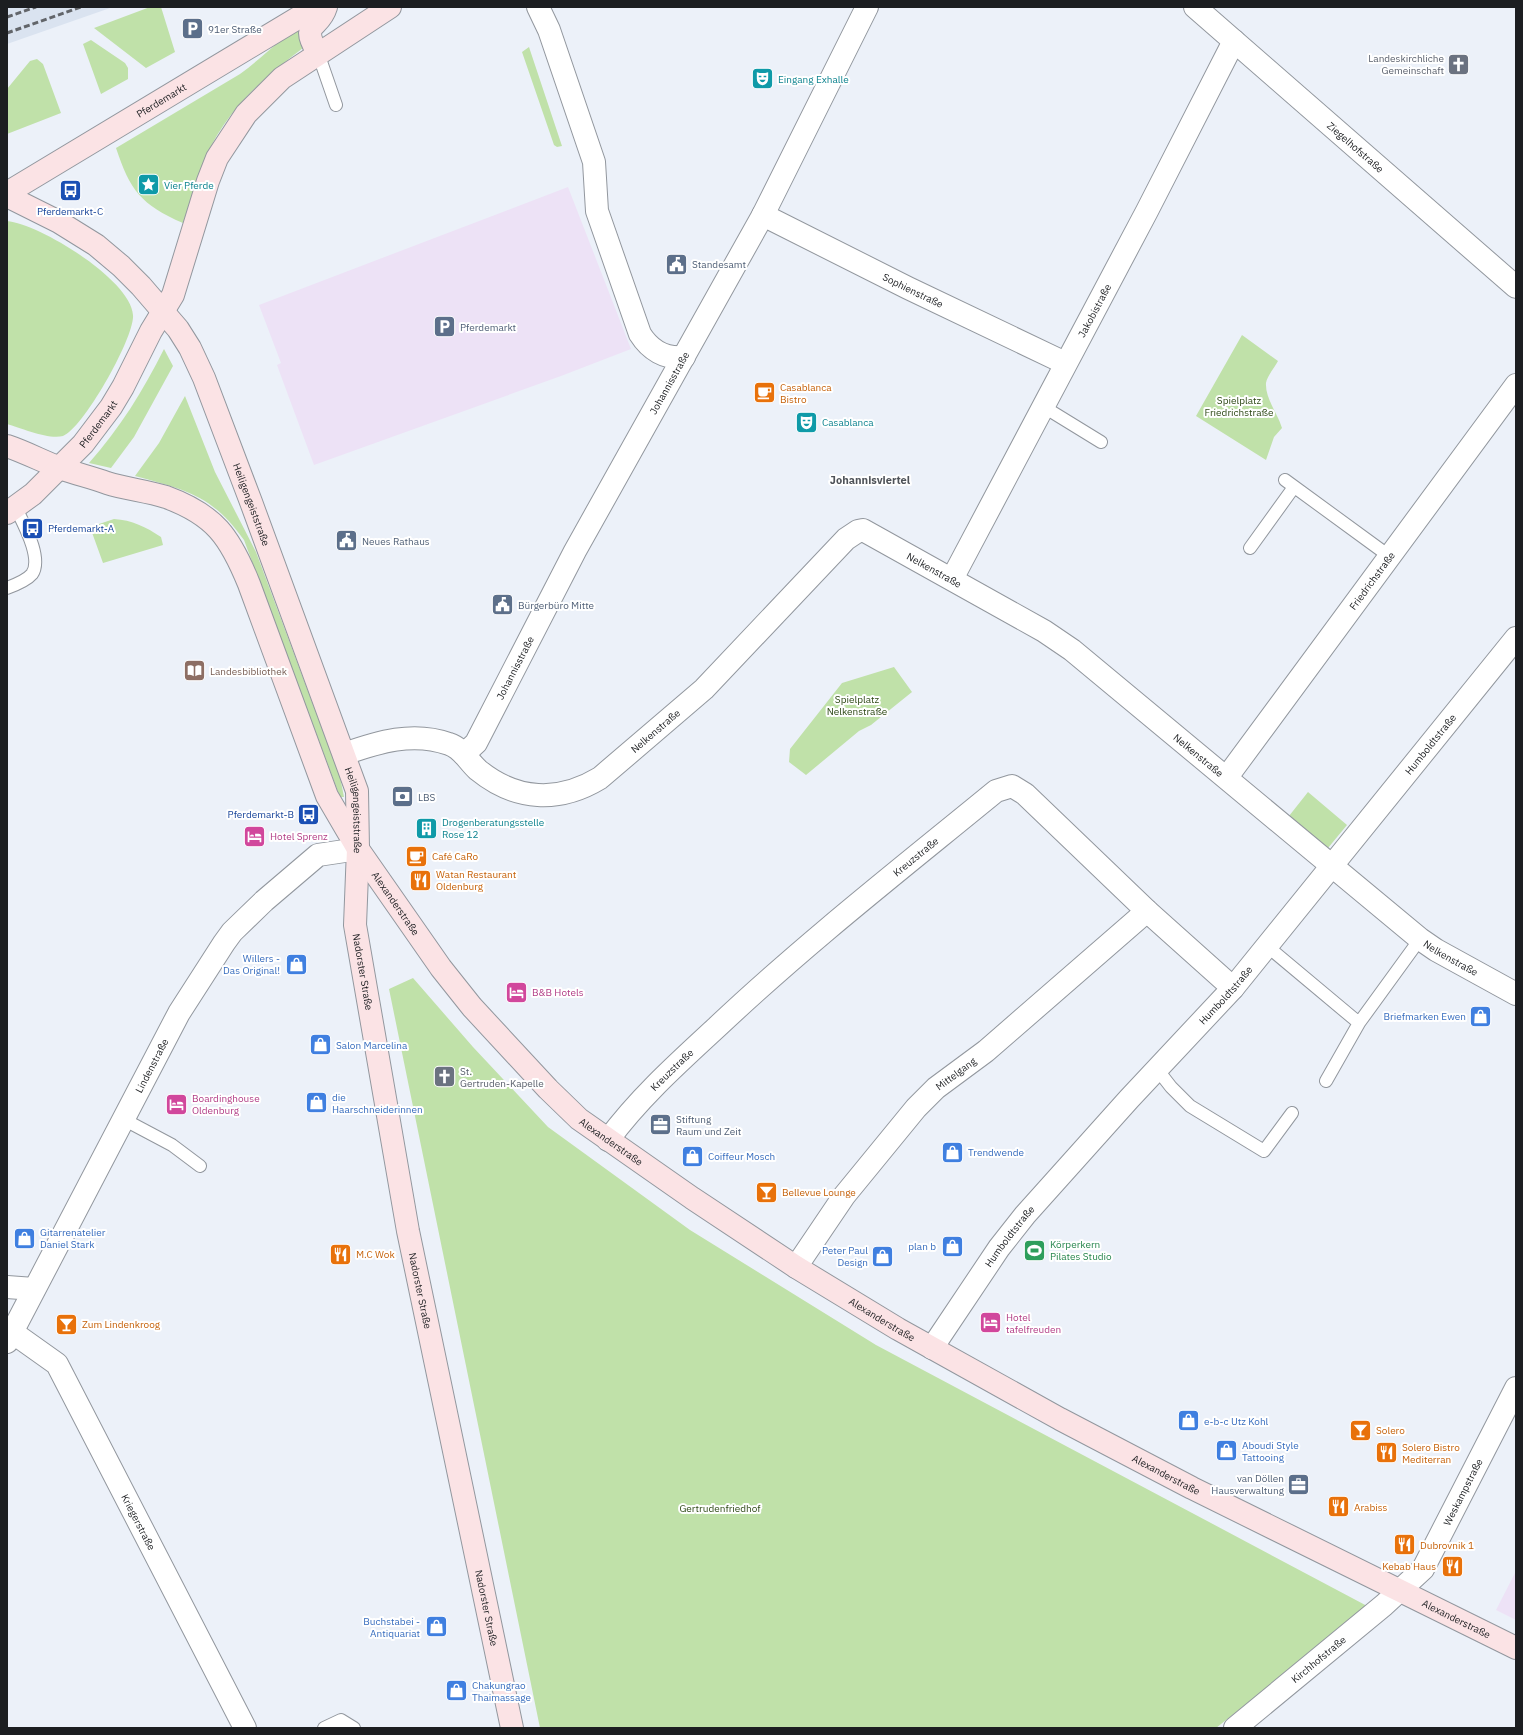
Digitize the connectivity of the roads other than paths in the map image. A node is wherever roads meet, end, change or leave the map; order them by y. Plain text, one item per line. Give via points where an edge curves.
1 (316, 7) edge
2 (326, 7) edge
3 (390, 7) edge
4 (538, 7) edge
5 (867, 7) edge
6 (1195, 7) edge
7 (1234, 41) junction
8 (318, 53) junction
9 (336, 105) dead end
10 (7, 193) edge
11 (7, 196) edge
12 (763, 215) junction
13 (1516, 287) edge
14 (164, 312) junction
15 (684, 357) junction
16 (1065, 363) junction
17 (1516, 385) edge
18 (1044, 407) junction
19 (1101, 442) dead end
20 (7, 446) edge
21 (60, 468) junction
22 (11, 511) edge
23 (1250, 548) dead end
24 (1389, 556) junction
25 (952, 579) junction
26 (7, 588) edge
27 (1516, 638) edge
28 (344, 754) junction
29 (464, 754) junction
30 (1227, 777) junction
31 (358, 849) junction
32 (1332, 865) junction
33 (1147, 911) junction
34 (1420, 939) junction
35 (1267, 946) junction
36 (1233, 988) junction
37 (1516, 994) edge
38 (1359, 1023) junction
39 (1157, 1069) junction
40 (1326, 1081) dead end
41 (1292, 1113) dead end
42 (123, 1119) junction
43 (608, 1140) junction
44 (200, 1166) dead end
45 (796, 1267) junction
46 (7, 1287) edge
47 (34, 1289) junction
48 (10, 1337) edge
49 (932, 1348) junction
50 (1516, 1388) edge
51 (1401, 1590) junction
52 (1516, 1648) edge
53 (245, 1728) edge
54 (324, 1728) edge
55 (354, 1728) edge
56 (512, 1728) edge
57 (1235, 1728) edge

1 - 10 street, Pferdemarkt
2 - 8 street via 324,16 312,25 310,33 311,41
3 - 8 street, Pferdemarkt
4 - 15 street via 549,30 594,162 597,211 640,334 647,345 659,353
5 - 12 street, Johannisstraße
6 - 7 street, Ziegelhofstraße
7 - 13 street, Ziegelhofstraße
7 - 16 street, Jakobistraße
8 - 9 lane
8 - 14 street, Pferdemarkt via 269,89 246,114 225,143 208,181 181,272
11 - 14 street via 59,222 96,245 121,266
12 - 15 street, Johannisstraße
12 - 16 street, Sophienstraße
14 - 21 street, Pferdemarkt via 151,331 111,407 83,444
14 - 28 street, Heiligengeiststraße via 190,348 204,378
15 - 29 street, Johannisstraße via 575,551 476,743
16 - 18 street, Jakobistraße
17 - 24 street, Friedrichstraße
18 - 19 lane
18 - 25 street, Jakobistraße
20 - 21 street
21 - 22 street, Pferdemarkt
21 - 31 street, Heiligengeiststraße via 165,497 192,509 223,534 237,554 249,584 327,796
22 - 26 lane via 29,534 36,560 32,573 16,585
23 - 24 lane via 1289,484
24 - 30 street, Friedrichstraße
25 - 29 street, Nelkenstraße via 869,533 858,531 846,538 704,689 600,778 564,794 520,792 490,779
25 - 30 street, Nelkenstraße via 1044,631 1072,650
27 - 32 street, Humboldtstraße
28 - 29 street, Nelkenstraße via 393,739 416,738 449,744
28 - 31 street, Heiligengeiststraße via 357,791
30 - 32 street, Nelkenstraße
31 - 42 street, Lindenstraße via 318,856 264,901 232,932 179,1013
31 - 43 street, Alexanderstraße via 441,968 472,1007 548,1089 580,1120
31 - 56 street, Nadorster Straße via 355,925 407,1223
32 - 34 street, Nelkenstraße
32 - 35 street, Humboldtstraße
33 - 36 street, Kreuzstraße
33 - 43 street, Kreuzstraße via 1025,794 1012,786 996,791 814,939 668,1073 622,1121
33 - 45 street, Mittelgang via 986,1051 936,1088 921,1103 844,1196
34 - 37 street, Nelkenstraße via 1442,954
34 - 38 lane
35 - 36 street, Humboldtstraße
35 - 38 lane
36 - 39 street, Humboldtstraße
38 - 40 lane
39 - 41 lane via 1190,1106 1264,1151
39 - 49 street, Humboldtstraße via 998,1248
42 - 44 lane via 172,1145
42 - 47 street, Lindenstraße
43 - 45 street, Alexanderstraße
45 - 49 street, Alexanderstraße
46 - 47 street
47 - 48 street, Lindenstraße
48 - 53 street, Kriegerstraße via 57,1364
49 - 51 street, Alexanderstraße via 1192,1488
50 - 51 street, Weskampstraße via 1423,1569
51 - 52 street, Alexanderstraße
51 - 57 street, Kirchhofstraße
54 - 55 lane via 341,1720

